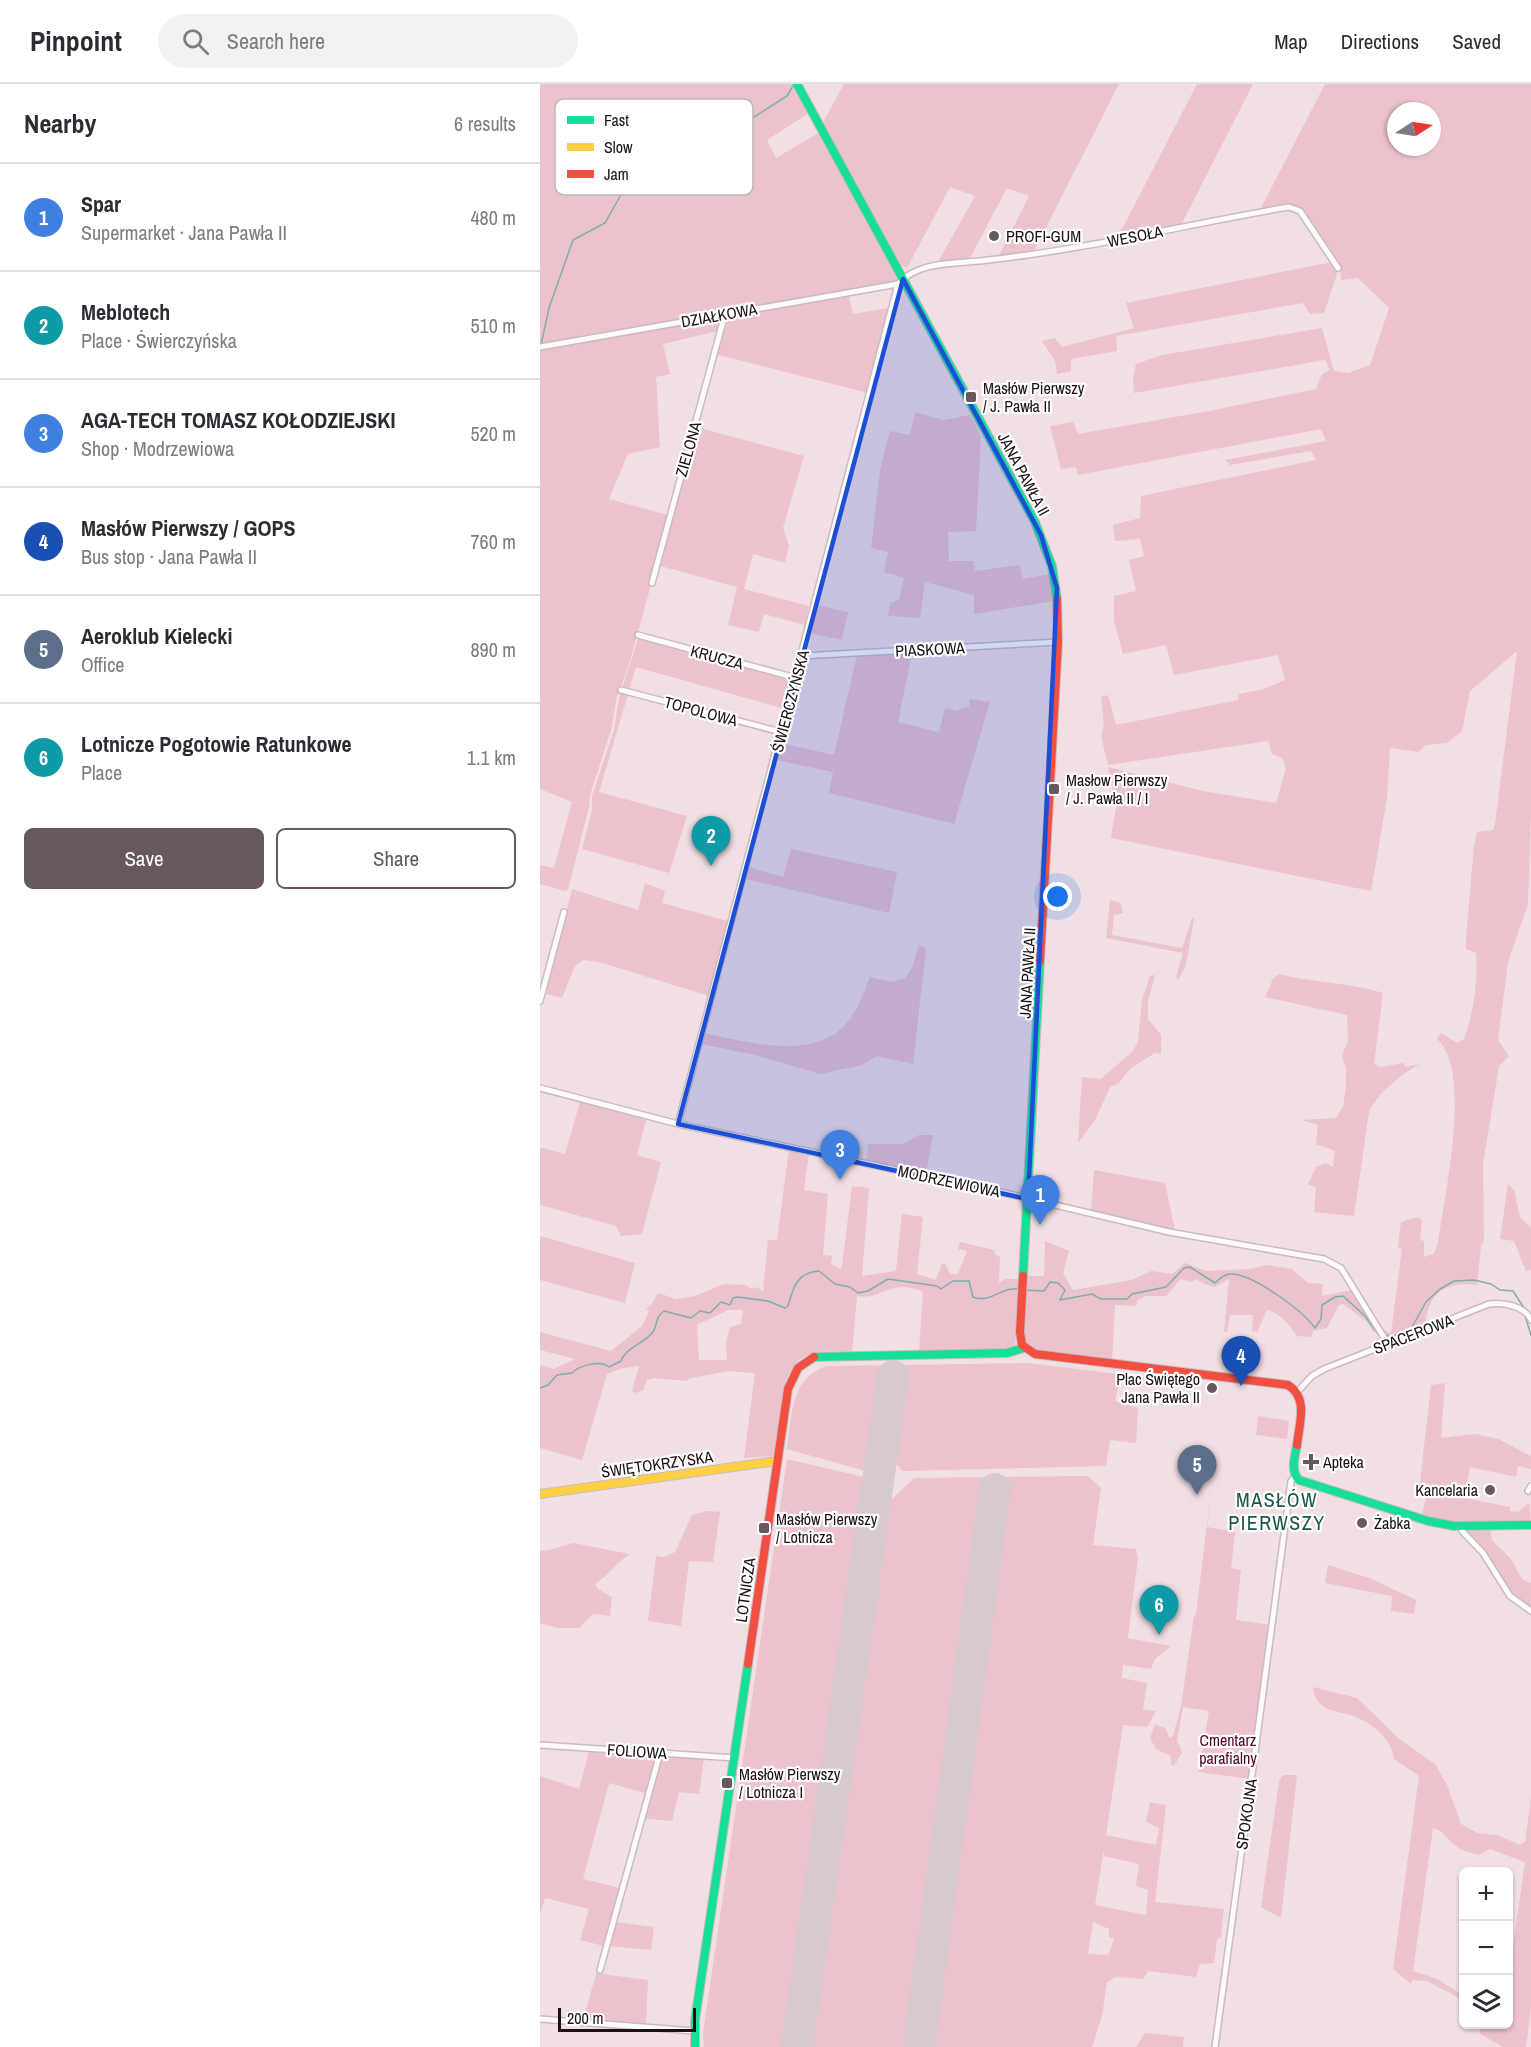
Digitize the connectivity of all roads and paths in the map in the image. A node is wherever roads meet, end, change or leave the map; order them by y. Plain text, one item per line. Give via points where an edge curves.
1 (796, 84) edge
2 (1338, 268) dead end
3 (900, 278) junction
4 (725, 314) junction
5 (542, 347) edge
6 (652, 583) dead end
7 (638, 635) dead end
8 (1058, 642) junction
9 (801, 656) junction
10 (795, 678) junction
11 (621, 690) dead end
12 (781, 732) junction
13 (564, 912) dead end
14 (540, 1001) edge
15 (540, 1088) edge
16 (678, 1124) junction
17 (1028, 1199) junction
18 (1531, 1320) edge
19 (1387, 1341) junction
20 (1024, 1348) junction
21 (1298, 1391) junction
22 (777, 1461) junction
23 (1295, 1476) junction
24 (540, 1494) edge
25 (1531, 1525) edge
26 (1461, 1526) junction
27 (1531, 1611) edge
28 (540, 1745) edge
29 (660, 1753) junction
30 (735, 1758) junction
31 (600, 1970) dead end
32 (540, 2019) edge
33 (694, 2031) junction
34 (695, 2047) edge
35 (1215, 2047) edge

1 - 3 main road, JANA PAWŁA II
2 - 3 street, WESOŁA via 1300,211 1289,207 1042,254 922,268
3 - 4 street, DZIAŁKOWA
3 - 8 main road, JANA PAWŁA II via 1041,534 1056,582
3 - 9 street, ŚWIERCZYŃSKA
4 - 5 street, DZIAŁKOWA
4 - 6 street, ZIELONA
7 - 10 street, KRUCZA
8 - 9 street, PIASKOWA
8 - 17 main road, JANA PAWŁA II
9 - 10 street, ŚWIERCZYŃSKA
10 - 12 street, ŚWIERCZYŃSKA
11 - 12 street, TOPOLOWA
12 - 16 street, ŚWIERCZYŃSKA
13 - 14 street
15 - 16 street, MODRZEWIOWA
16 - 17 street, MODRZEWIOWA
17 - 19 street, MODRZEWIOWA via 1169,1232 1324,1259 1341,1268
17 - 20 main road, JANA PAWŁA II via 1020,1338
18 - 19 street, SPACEROWA via 1505,1303 1489,1304
19 - 21 street, SPACEROWA via 1317,1372
20 - 21 main road via 1035,1354 1288,1385
20 - 22 main road, LOTNICZA via 1007,1353 811,1358 799,1365 790,1380
21 - 23 main road via 1302,1404
22 - 24 main road, ŚWIĘTOKRZYSKA
22 - 30 main road, LOTNICZA
23 - 26 main road via 1428,1521
23 - 35 street, SPOKOJNA via 1291,1481
25 - 26 main road
26 - 27 street via 1510,1596
28 - 29 street, FOLIOWA
29 - 30 street, FOLIOWA
29 - 31 street
30 - 33 main road, LOTNICZA
32 - 33 street
33 - 34 main road, LOTNICZA

